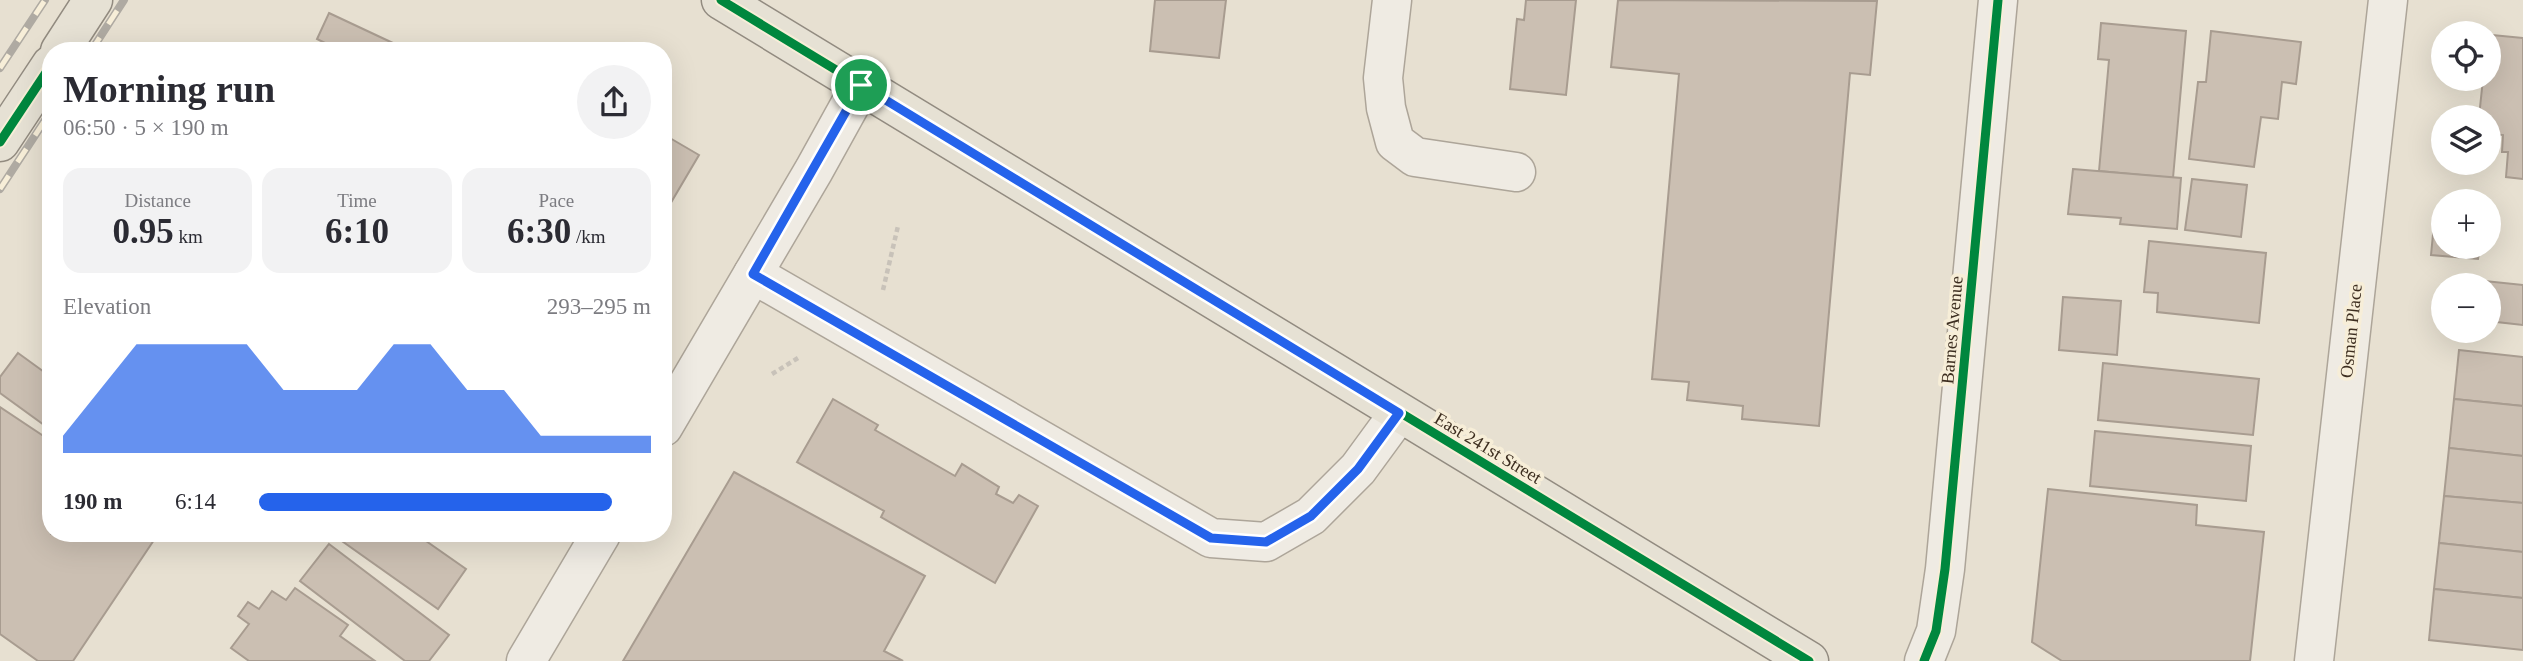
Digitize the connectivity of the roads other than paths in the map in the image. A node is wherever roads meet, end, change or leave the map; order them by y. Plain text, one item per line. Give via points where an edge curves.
1 (93, 0) edge
2 (721, 0) edge
3 (1392, 0) edge
4 (1998, 0) edge
5 (2388, 0) edge
6 (66, 42) edge
7 (42, 79) edge
8 (861, 85) junction
9 (0, 142) edge
10 (1516, 172) dead end
11 (753, 274) junction
12 (672, 413) edge
13 (1399, 413) junction
14 (596, 542) edge
15 (526, 661) edge
16 (1809, 661) edge
17 (1924, 661) edge
18 (2315, 661) edge

1 - 6 main road
2 - 8 main road, East 241st Street
3 - 10 street via 1383,78 1395,142 1415,158
4 - 17 street, Barnes Avenue via 1945,569 1936,631
5 - 18 street, Osman Place
7 - 9 main road
8 - 11 street
8 - 13 main road, East 241st Street
11 - 12 street
11 - 13 street via 1211,538 1266,542 1311,516 1358,469
13 - 16 main road, East 241st Street
14 - 15 street

